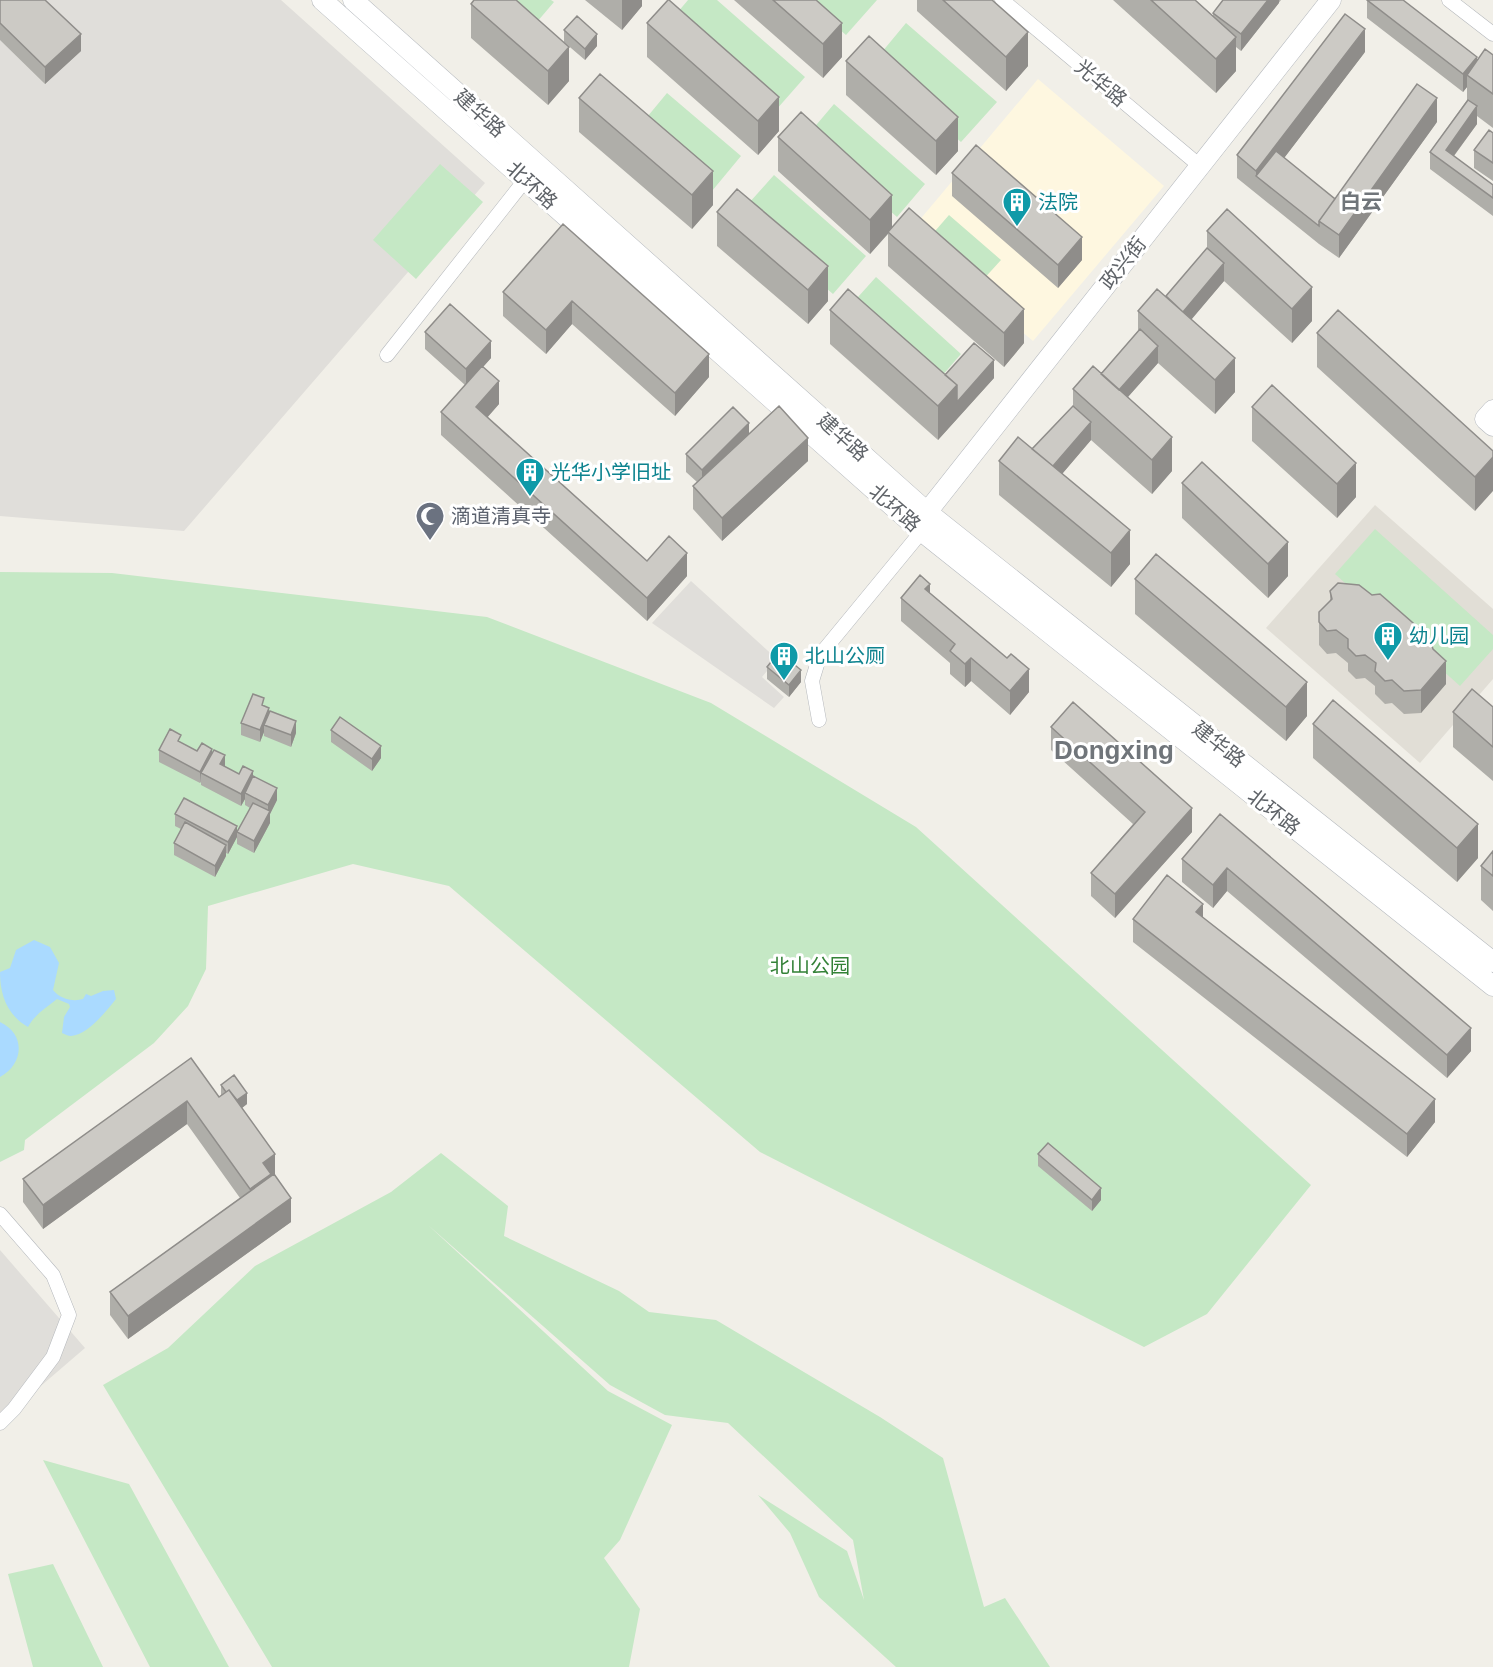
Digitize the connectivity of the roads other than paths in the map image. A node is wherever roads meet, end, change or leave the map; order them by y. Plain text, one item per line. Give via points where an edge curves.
1 (322, 0) edge
2 (352, 0) edge
3 (1002, 0) edge
4 (1331, 0) edge
5 (1449, 0) edge
6 (1493, 34) edge
7 (1200, 166) junction
8 (531, 172) junction
9 (387, 354) dead end
10 (921, 523) junction
11 (819, 720) dead end
12 (1493, 962) edge
13 (1493, 986) edge
14 (0, 1214) edge
15 (0, 1424) edge

1 - 8 street, 北环路
2 - 8 street, 建华路
3 - 7 street, 光华路
4 - 7 street, 政兴街
5 - 6 street
7 - 10 street, 政兴街
8 - 9 street
8 - 10 street, 北环路
10 - 11 street via 820,655 812,681
10 - 12 street, 建华路
10 - 13 street, 北环路
14 - 15 street via 53,1275 69,1315 53,1357

